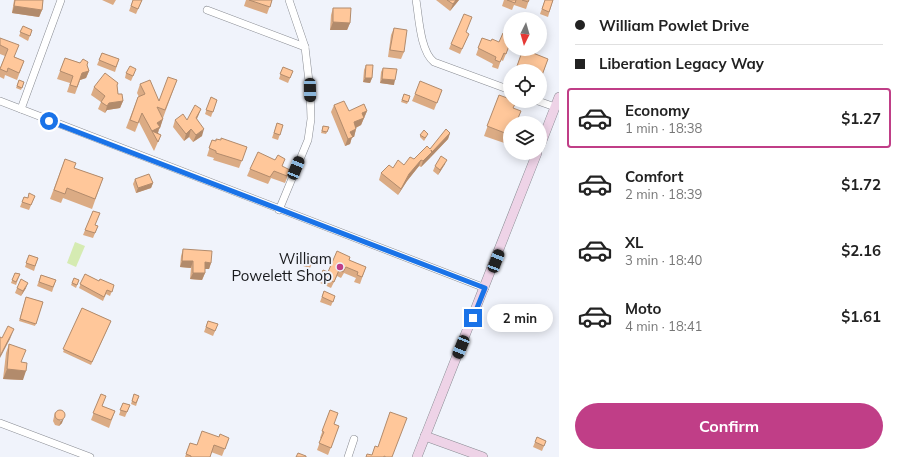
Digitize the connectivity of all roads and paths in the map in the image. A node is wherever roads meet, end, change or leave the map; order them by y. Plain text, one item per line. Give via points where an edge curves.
1 (61, 0) edge
2 (289, 0) edge
3 (416, 0) edge
4 (206, 10) dead end
5 (305, 46) junction
6 (503, 87) edge
7 (559, 97) edge
8 (0, 101) edge
9 (547, 104) edge
10 (555, 107) junction
11 (21, 110) junction
12 (547, 128) edge
13 (534, 160) edge
14 (279, 210) junction
15 (485, 288) junction
16 (0, 423) edge
17 (425, 436) junction
18 (354, 439) dead end
19 (90, 457) edge
20 (348, 457) edge
21 (417, 457) edge
22 (483, 457) edge

1 - 11 street
2 - 5 street
3 - 6 street via 424,47 429,58
4 - 5 street
5 - 14 street via 310,90 310,132
7 - 10 main road
8 - 11 street
9 - 10 street
10 - 12 main road
11 - 14 street
13 - 15 main road
14 - 15 street
15 - 17 main road
16 - 19 street
17 - 21 main road
17 - 22 main road
18 - 20 street

